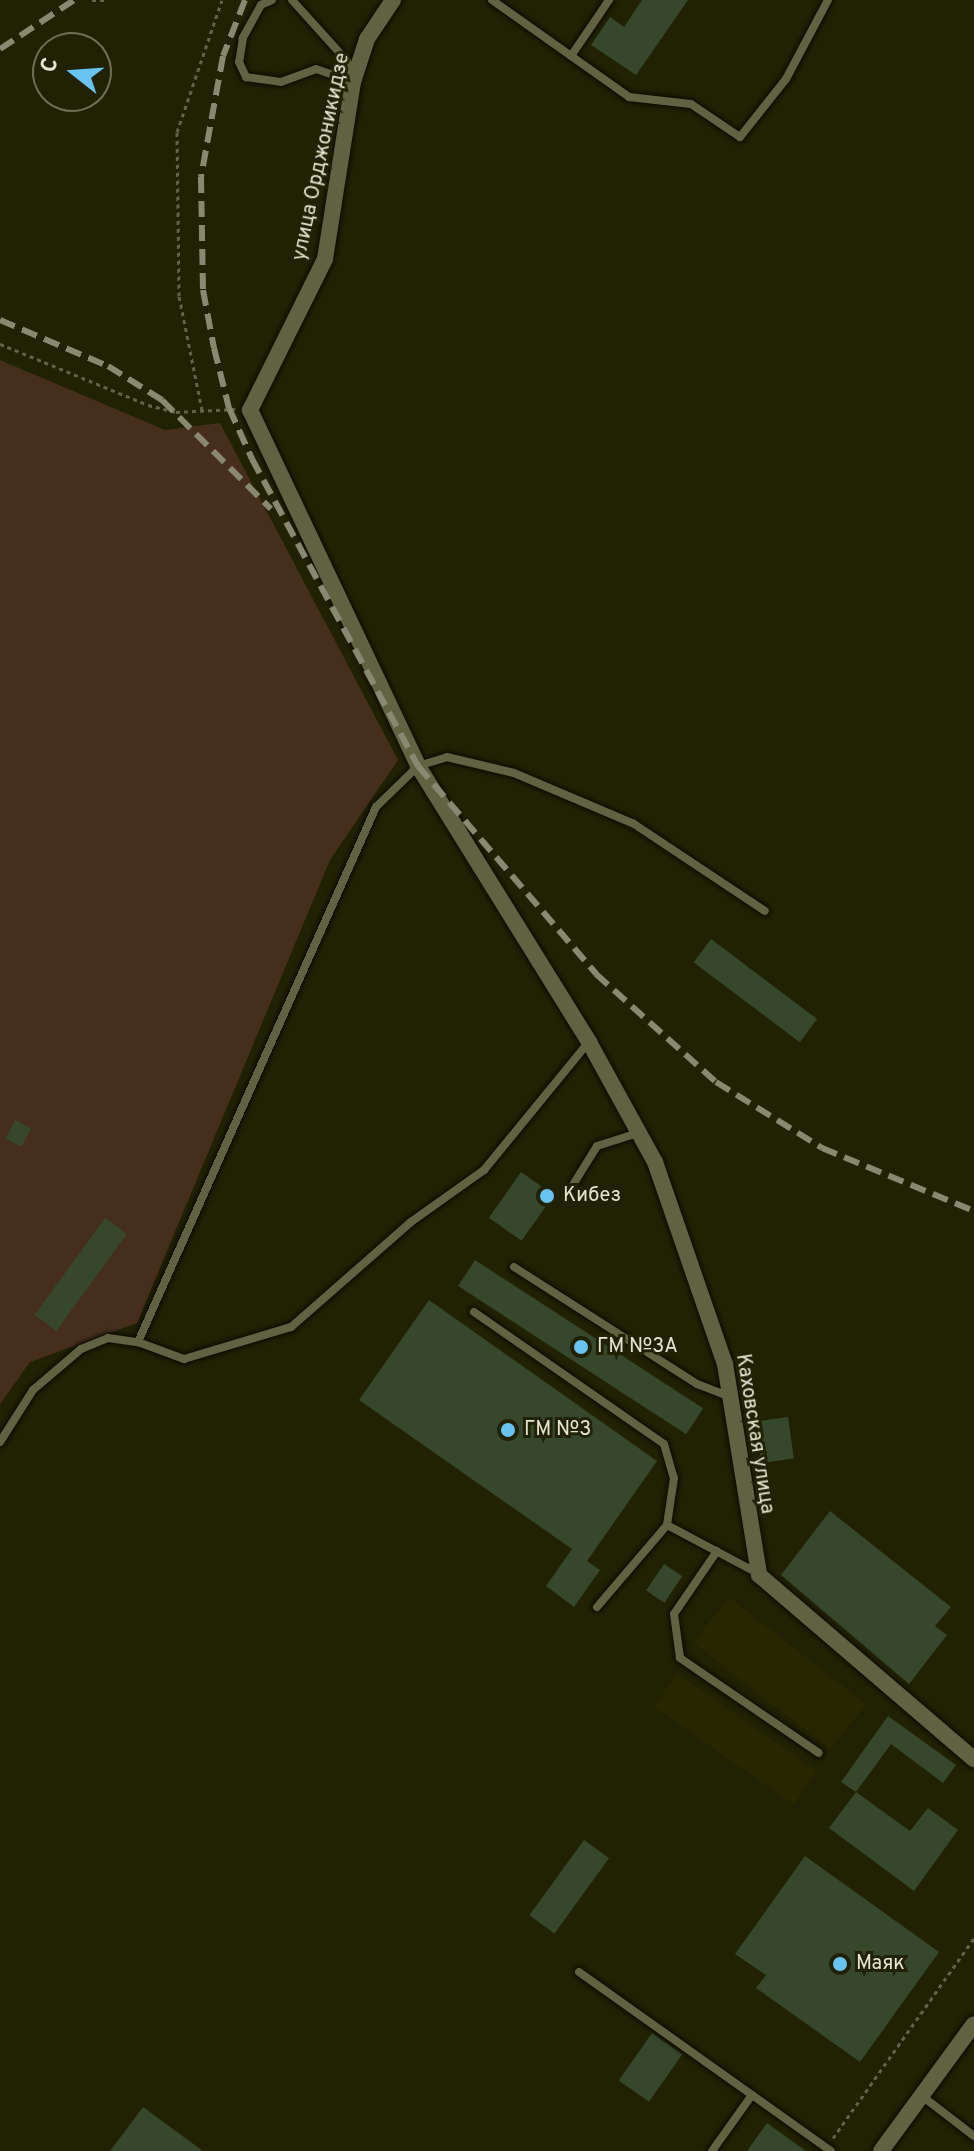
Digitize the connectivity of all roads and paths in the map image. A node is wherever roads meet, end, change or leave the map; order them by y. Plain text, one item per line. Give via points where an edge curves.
1 (92, 0) edge
2 (108, 0) edge
3 (222, 0) edge
4 (272, 0) edge
5 (292, 0) edge
6 (393, 0) edge
7 (492, 0) edge
8 (609, 0) edge
9 (828, 0) edge
10 (571, 56) junction
11 (353, 82) junction
12 (0, 344) edge
13 (202, 410) junction
14 (250, 410) junction
15 (418, 766) junction
16 (765, 911) dead end
17 (589, 1042) junction
18 (638, 1133) junction
19 (571, 1188) dead end
20 (514, 1267) dead end
21 (474, 1312) dead end
22 (138, 1342) junction
23 (732, 1397) junction
24 (0, 1442) edge
25 (667, 1525) junction
26 (717, 1551) junction
27 (759, 1575) junction
28 (597, 1607) dead end
29 (819, 1753) dead end
30 (974, 1759) edge
31 (974, 1938) edge
32 (579, 1972) dead end
33 (974, 2024) edge
34 (752, 2095) junction
35 (922, 2096) junction
36 (974, 2136) edge
37 (829, 2149) edge
38 (712, 2151) edge
39 (881, 2151) edge

1 - 2 path
3 - 13 path via 177,132 179,296
4 - 11 lane via 243,38 239,62 246,77 281,82 316,69
5 - 11 lane via 347,61
6 - 11 street, улица Орджоникидзе
7 - 10 lane
8 - 10 lane
9 - 10 lane via 786,79 740,137 691,104 629,97
11 - 14 street, улица Орджоникидзе via 325,259
12 - 13 path via 114,394 176,412
13 - 14 path
14 - 15 street, Каховская улица
15 - 16 lane via 447,757 514,773 634,824
15 - 17 street, Каховская улица
15 - 22 lane via 376,807
17 - 18 street, Каховская улица
17 - 22 lane via 484,1170 411,1222 291,1327 184,1359
18 - 19 lane via 597,1146
18 - 23 street, Каховская улица via 699,1275
20 - 23 lane via 697,1384
21 - 25 lane via 664,1444 674,1478
22 - 24 lane via 108,1338 81,1349 33,1390
23 - 27 street, Каховская улица
25 - 26 lane
25 - 28 lane
26 - 27 lane
26 - 29 lane via 674,1614 680,1658
27 - 30 street
31 - 37 path
32 - 34 lane
33 - 35 street
34 - 37 lane
34 - 38 lane
35 - 36 lane
35 - 39 street

